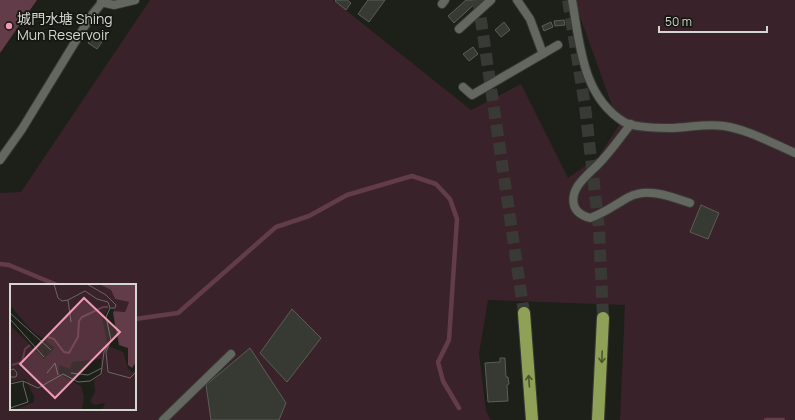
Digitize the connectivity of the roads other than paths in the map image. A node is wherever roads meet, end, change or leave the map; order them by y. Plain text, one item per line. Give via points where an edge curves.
1 (135, 0) edge
2 (491, 0) edge
3 (517, 0) edge
4 (572, 0) edge
5 (102, 1) edge
6 (459, 29) dead end
7 (558, 45) dead end
8 (543, 54) junction
9 (463, 87) dead end
10 (631, 124) junction
11 (795, 153) edge
12 (0, 160) edge
13 (690, 203) dead end
14 (524, 313) tunnel mouth
15 (603, 318) tunnel mouth
16 (231, 354) dead end
17 (163, 420) edge
18 (532, 420) edge
19 (598, 420) edge

1 - 5 lane via 114,5
2 - 6 lane
3 - 8 lane via 530,19
4 - 10 lane via 582,57 593,89 624,122
5 - 12 lane
7 - 8 lane
8 - 9 lane via 472,95
10 - 11 lane via 670,128 708,124 725,126
10 - 13 lane via 604,159 577,186 574,200 579,213 590,218 631,196 643,193 664,194
18 -> 14 highway
15 -> 19 highway
16 - 17 lane

